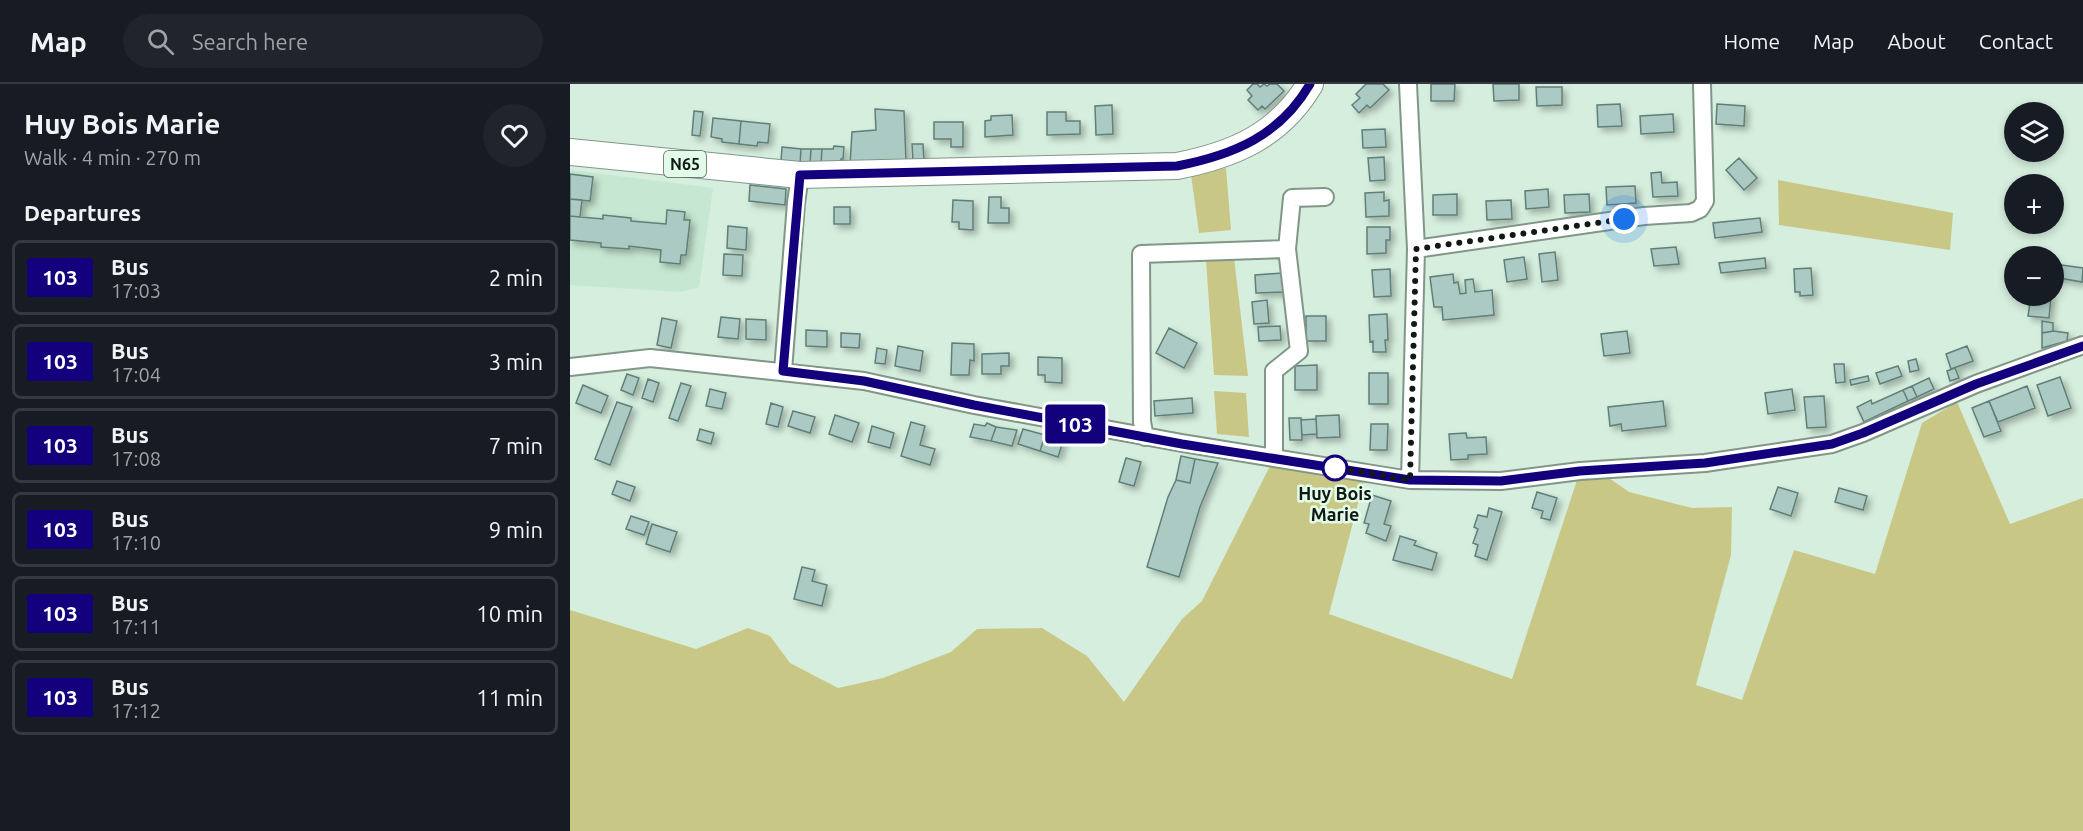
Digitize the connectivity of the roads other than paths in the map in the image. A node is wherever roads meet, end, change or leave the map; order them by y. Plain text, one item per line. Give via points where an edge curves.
1 (1310, 84) edge
2 (1408, 84) edge
3 (1702, 84) edge
4 (570, 153) edge
5 (800, 175) junction
6 (1325, 197) dead end
7 (1287, 249) junction
8 (1416, 249) junction
9 (2083, 345) edge
10 (570, 367) edge
11 (783, 371) junction
12 (1145, 437) junction
13 (1274, 458) junction
14 (1410, 480) junction

1 - 5 main road, N65 via 1292,111 1252,142 1208,160 1177,166
2 - 8 street
3 - 8 street via 1705,201 1700,209
4 - 5 main road, N65
5 - 11 street
6 - 7 street via 1292,198
7 - 12 street via 1141,254
7 - 13 street via 1299,351 1274,371
8 - 14 street
9 - 14 street via 1832,444 1705,463 1580,471 1501,481
10 - 11 street via 650,358
11 - 12 street via 864,381
12 - 13 street
13 - 14 street

